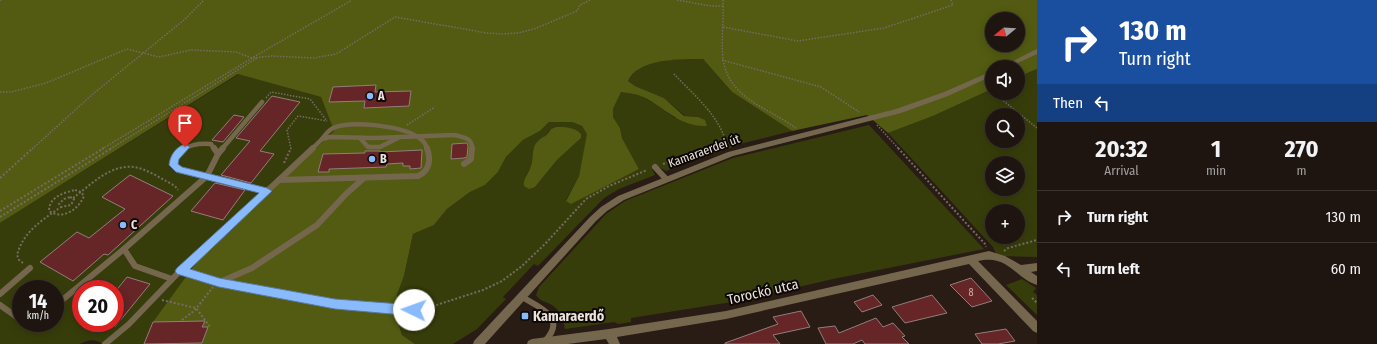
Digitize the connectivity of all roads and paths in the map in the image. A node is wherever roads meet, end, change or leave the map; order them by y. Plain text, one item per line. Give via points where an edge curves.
1 (204, 0) edge
2 (352, 0) edge
3 (590, 0) edge
4 (677, 0) edge
5 (723, 0) edge
6 (950, 0) edge
7 (724, 6) junction
8 (723, 27) junction
9 (1037, 51) edge
10 (143, 53) junction
11 (258, 57) junction
12 (252, 58) junction
13 (722, 60) junction
14 (1018, 60) edge
15 (674, 74) dead end
16 (985, 76) edge
17 (0, 92) edge
18 (1003, 100) edge
19 (262, 102) joint
20 (435, 107) dead end
21 (869, 119) junction
22 (327, 121) junction
23 (333, 128) junction
24 (1037, 128) edge
25 (397, 130) junction
26 (884, 131) dead end
27 (804, 135) junction
28 (419, 136) junction
29 (400, 137) junction
30 (360, 138) junction
31 (322, 139) junction
32 (218, 154) junction
33 (464, 164) dead end
34 (655, 167) junction
35 (207, 176) junction
36 (0, 178) edge
37 (364, 178) junction
38 (281, 179) junction
39 (666, 179) junction
40 (267, 191) junction
41 (81, 192) junction
42 (57, 197) junction
43 (73, 198) junction
44 (182, 198) junction
45 (62, 200) junction
46 (71, 205) junction
47 (60, 207) junction
48 (76, 209) junction
49 (0, 211) edge
50 (51, 214) junction
51 (0, 217) edge
52 (1037, 240) edge
53 (124, 249) junction
54 (993, 256) junction
55 (971, 260) junction
56 (30, 268) joint
57 (1037, 268) edge
58 (1018, 269) junction
59 (180, 271) junction
60 (172, 279) junction
61 (1037, 281) edge
62 (218, 282) junction
63 (0, 294) edge
64 (522, 297) junction
65 (1032, 298) dead end
66 (64, 299) edge
67 (153, 299) junction
68 (1037, 303) edge
69 (0, 305) edge
70 (196, 308) junction
71 (414, 310) joint
72 (12, 314) edge
73 (182, 320) dead end
74 (211, 328) dead end
75 (1037, 328) edge
76 (608, 334) junction
77 (544, 342) junction
78 (105, 344) edge
79 (478, 344) edge
80 (532, 344) edge
81 (615, 344) edge

1 - 10 path
2 - 12 path
3 - 11 path via 580,5 577,11 518,33 487,33 395,17 336,54 314,58
4 - 7 path
5 - 7 path
6 - 8 path via 953,5 884,28 798,41
7 - 8 path
8 - 13 path
9 - 14 street
10 - 12 path via 159,57 191,50 206,50 236,52
10 - 17 path via 127,49 46,83 12,92
10 - 36 path
11 - 12 path
11 - 51 path
12 - 49 path
13 - 21 path via 821,87
13 - 27 path via 732,85 741,94 793,125
15 - 34 path via 715,120 724,136 715,146
16 - 21 street, Kamaraerdei út via 922,103
18 - 24 path
19 - 22 path via 271,92 310,99
19 - 32 lane
20 - 25 path
21 - 27 street, Kamaraerdei út
22 - 23 path
22 - 38 path via 298,116 287,130 291,148 282,168
23 - 25 lane via 372,123
23 - 31 lane
25 - 28 lane
26 - 54 path
27 - 39 street, Kamaraerdei út via 740,151
28 - 29 lane
28 - 33 lane via 465,137 472,145 471,159
28 - 37 lane via 426,144 430,160 429,170 425,175
29 - 30 lane
29 - 30 lane via 380,147 368,148
30 - 31 lane
31 - 38 lane
32 - 35 lane
32 - 35 lane via 211,144 195,144 182,150 174,158 174,165 179,170
34 - 39 lane
34 - 71 path via 609,186 586,199 522,266 502,281 438,305
35 - 40 lane
35 - 44 lane
37 - 38 lane
37 - 62 lane via 317,225 252,268
38 - 40 lane
39 - 64 street, Kamaraerdei út via 621,198 604,209
40 - 59 lane
41 - 42 path via 70,191
41 - 43 path
41 - 44 path via 110,172 131,166 175,186
41 - 48 path via 84,196
42 - 45 path
42 - 50 path via 49,206
43 - 45 path
43 - 46 path via 74,202
44 - 53 lane
45 - 47 path
46 - 47 path
46 - 48 path
47 - 50 path
48 - 50 path via 63,215
50 - 56 path via 34,226 18,249 19,260
52 - 54 path via 1008,248
53 - 60 lane via 135,266
53 - 66 lane
54 - 55 street, Torockó utca
54 - 58 street
55 - 75 street
55 - 76 street, Torockó utca via 726,315
56 - 63 lane
57 - 58 street
58 - 61 street
59 - 60 lane
59 - 62 lane
60 - 67 lane
62 - 70 path
62 - 71 lane via 335,304
64 - 77 lane via 549,312 553,331
64 - 79 street, Kamaraerdei út
65 - 68 path
67 - 70 path
67 - 78 lane
69 - 72 lane
70 - 73 path
70 - 74 path
76 - 77 street, Torockó utca
76 - 81 street
77 - 80 street, Torockó utca

